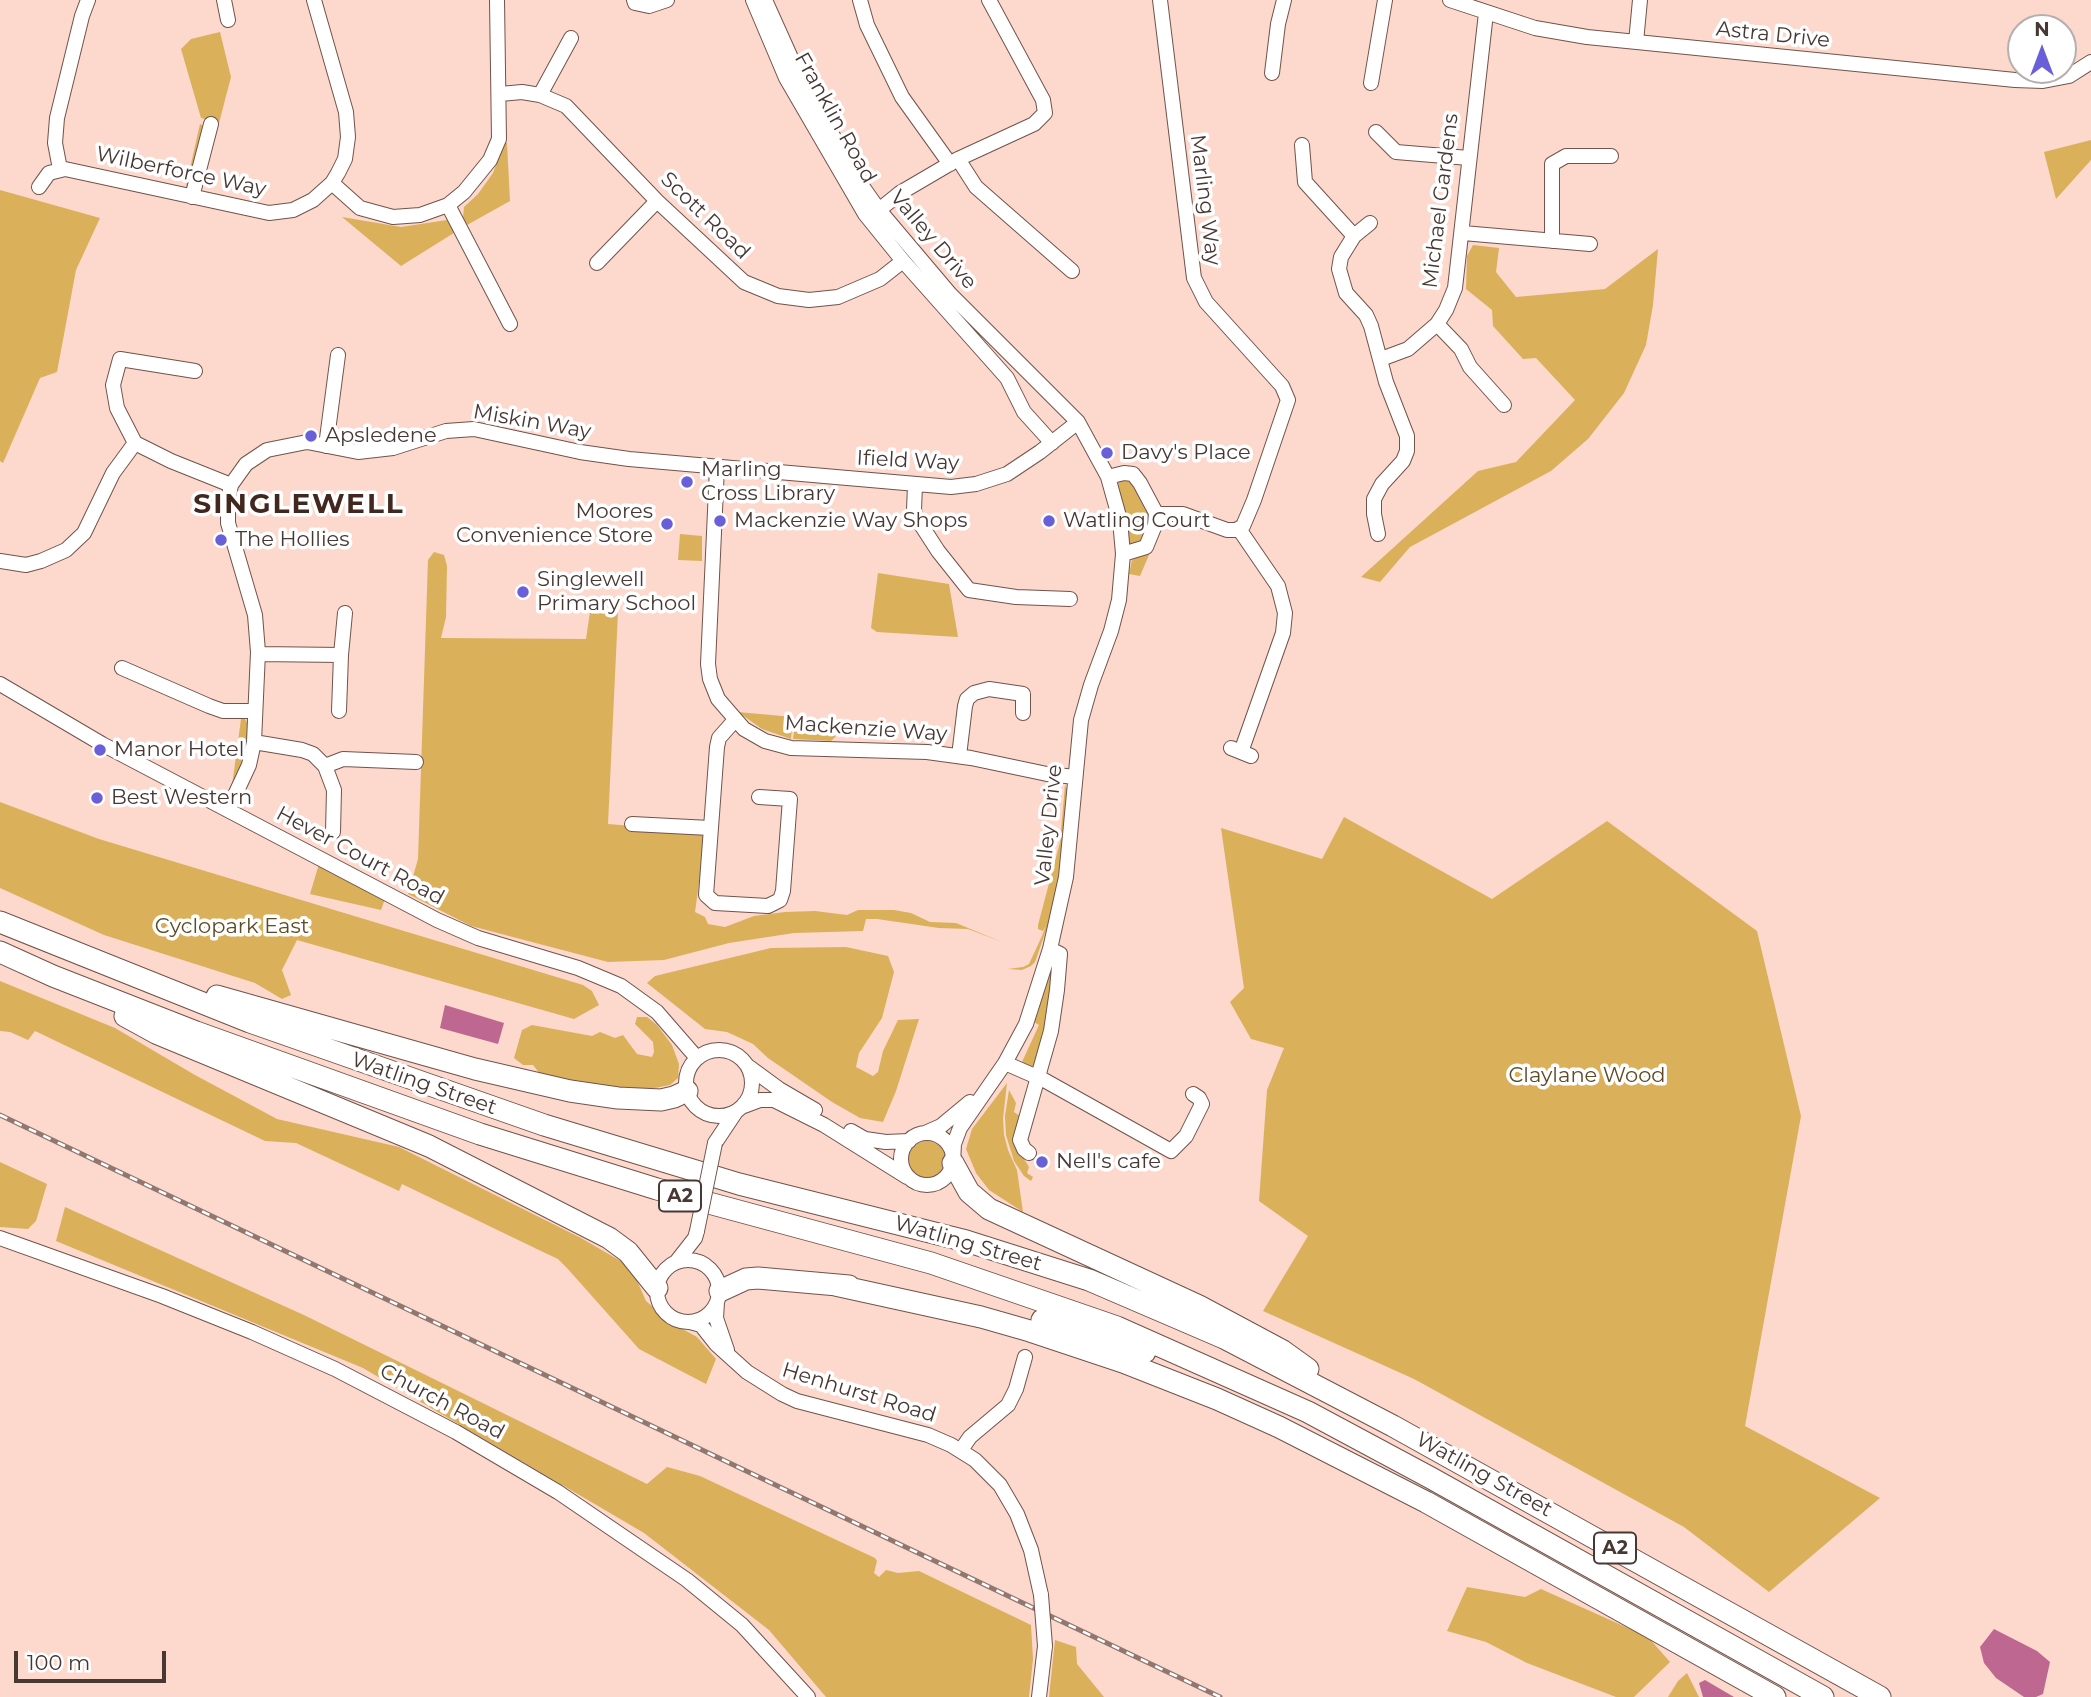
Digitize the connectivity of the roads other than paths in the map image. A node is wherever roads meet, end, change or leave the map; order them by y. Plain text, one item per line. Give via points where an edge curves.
1 (88, 0) edge
2 (224, 0) edge
3 (314, 0) edge
4 (497, 0) edge
5 (634, 0) edge
6 (667, 0) edge
7 (752, 0) edge
8 (765, 0) edge
9 (859, 0) edge
10 (989, 0) edge
11 (1160, 0) edge
12 (1284, 0) edge
13 (1385, 0) edge
14 (1450, 0) edge
15 (1640, 0) edge
16 (1486, 13) junction
17 (228, 20) dead end
18 (570, 38) dead end
19 (1636, 42) junction
20 (2091, 62) edge
21 (1272, 73) dead end
22 (1371, 83) dead end
23 (499, 94) junction
24 (540, 95) junction
25 (210, 124) dead end
26 (1376, 132) dead end
27 (1302, 145) dead end
28 (1611, 156) dead end
29 (1469, 158) junction
30 (954, 161) junction
31 (60, 169) junction
32 (332, 183) junction
33 (39, 187) dead end
34 (192, 197) junction
35 (657, 201) junction
36 (448, 205) junction
37 (879, 210) junction
38 (1370, 223) dead end
39 (1463, 233) junction
40 (1354, 236) junction
41 (1552, 241) junction
42 (1590, 244) dead end
43 (903, 261) junction
44 (597, 263) dead end
45 (1072, 271) dead end
46 (510, 324) dead end
47 (1437, 324) junction
48 (338, 355) dead end
49 (1381, 359) junction
50 (195, 371) dead end
51 (1504, 405) dead end
52 (1078, 422) junction
53 (135, 443) junction
54 (1052, 443) junction
55 (326, 446) junction
56 (717, 467) junction
57 (1108, 477) junction
58 (231, 485) junction
59 (915, 485) junction
60 (1157, 514) junction
61 (1239, 529) junction
62 (1378, 534) dead end
63 (1123, 554) junction
64 (2, 562) edge
65 (1070, 599) dead end
66 (345, 613) dead end
67 (258, 654) junction
68 (341, 655) junction
69 (122, 668) dead end
70 (0, 684) edge
71 (255, 711) junction
72 (339, 711) dead end
73 (1023, 713) dead end
74 (735, 720) junction
75 (254, 742) junction
76 (1241, 752) dead end
77 (959, 756) junction
78 (416, 762) dead end
79 (325, 766) junction
80 (1075, 777) junction
81 (760, 797) dead end
82 (228, 810) junction
83 (632, 824) dead end
84 (710, 828) junction
85 (333, 832) dead end
86 (0, 922) edge
87 (1051, 948) junction
88 (0, 953) edge
89 (90, 960) junction
90 (53, 976) junction
91 (697, 1058) junction
92 (1005, 1063) junction
93 (749, 1067) junction
94 (1036, 1076) junction
95 (687, 1091) junction
96 (985, 1091) junction
97 (1203, 1102) dead end
98 (740, 1110) junction
99 (703, 1113) junction
100 (925, 1133) junction
101 (908, 1141) junction
102 (715, 1143) junction
103 (1029, 1153) dead end
104 (953, 1163) junction
105 (907, 1177) junction
106 (696, 1235) junction
107 (0, 1238) edge
108 (677, 1261) junction
109 (705, 1265) junction
110 (835, 1285) junction
111 (657, 1288) junction
112 (719, 1296) junction
113 (690, 1322) junction
114 (732, 1357) junction
115 (1025, 1357) dead end
116 (1347, 1402) junction
117 (1308, 1412) junction
118 (961, 1450) junction
119 (808, 1697) edge
120 (1039, 1697) edge
121 (1774, 1697) edge
122 (1823, 1697) edge
123 (1880, 1697) edge

1 - 31 street via 55,124
2 - 17 street
3 - 32 street, Wilberforce Way via 348,122 345,159
4 - 23 street
5 - 6 street via 649,6
7 - 43 street, Franklin Road via 786,78 865,214
8 - 37 street, Valley Drive via 822,120
9 - 30 street via 902,97
10 - 30 street via 1039,91 1045,113 1034,124
11 - 61 street, Marling Way via 1194,278 1206,302 1288,398 1245,524
12 - 21 street
13 - 22 street
14 - 16 street, Astra Drive
15 - 19 street
16 - 19 street, Astra Drive via 1535,28
16 - 29 street, Michael Gardens
18 - 24 street
19 - 20 street, Astra Drive via 2029,81 2069,76
23 - 24 street, Scott Road
23 - 36 street via 499,139 490,160
24 - 35 street, Scott Road via 566,106
25 - 34 street
26 - 29 street via 1396,152
27 - 40 street via 1305,182
28 - 41 street via 1566,156 1552,164
29 - 39 street, Michael Gardens
30 - 37 street
30 - 45 street via 976,187
31 - 33 street via 47,175
31 - 34 street, Wilberforce Way
32 - 34 street, Wilberforce Way via 306,205 280,213
32 - 36 street via 360,208 393,217 420,215
35 - 43 street, Scott Road via 744,282 778,296 838,298 880,279
35 - 44 street
36 - 46 street
37 - 52 street, Valley Drive via 950,294
38 - 40 street
39 - 41 street
39 - 47 street, Michael Gardens via 1455,288
40 - 49 street via 1341,257 1341,281 1366,315
41 - 42 street
43 - 54 street, Franklin Road via 1007,378 1024,412
47 - 49 street, Michael Gardens via 1408,349
47 - 51 street
48 - 55 street
49 - 62 street via 1408,441 1403,461 1374,499
50 - 53 street via 120,359 113,385 115,397
52 - 54 street, Ifield Way
52 - 57 street, Valley Drive
53 - 58 street
53 - 64 street via 113,473 84,533 66,550 26,565
54 - 59 street, Ifield Way via 1013,471 986,482 956,487
55 - 56 street, Miskin Way via 358,452 393,448 446,431 474,429 592,454
55 - 58 street, Miskin Way via 307,442 267,450 246,464
56 - 59 street, Ifield Way
56 - 74 street, Mackenzie Way via 708,662 718,699
57 - 60 street via 1125,472 1134,475
57 - 63 street, Valley Drive via 1120,520
58 - 67 street via 228,523 255,615
59 - 65 street via 916,517 969,590
60 - 61 street via 1183,514 1226,530
60 - 63 street via 1146,547
61 - 76 street via 1278,586 1285,613 1282,637
63 - 80 street, Valley Drive via 1117,611 1083,714
66 - 68 street
67 - 68 street
67 - 71 street
68 - 72 street
69 - 71 street via 216,709
70 - 82 street, Hever Court Road
71 - 75 street
73 - 77 street, Mackenzie Way via 1021,693 987,689 971,694
74 - 77 street, Mackenzie Way via 755,736 791,748
74 - 84 street via 719,738
75 - 79 street via 302,750
75 - 82 street via 241,786
77 - 80 street, Mackenzie Way
78 - 79 street via 343,760
79 - 85 street via 334,790
80 - 87 street, Valley Drive via 1066,877
81 - 84 street via 790,799 780,900 768,906 715,903 706,895
82 - 91 street, Hever Court Road via 458,930 621,986 657,1012
83 - 84 street
86 - 89 highway, Watling Street / A2
87 - 92 street, Valley Drive via 1026,1024
87 - 94 street via 1060,955 1057,990 1051,1031
88 - 90 highway, Watling Street / A2
89 - 95 highway via 570,1091 661,1100
89 - 116 highway, Watling Street / A2 via 250,1022 544,1125 739,1184 966,1241 1089,1280 1224,1338
90 - 111 highway via 156,1033 397,1130 609,1238 628,1252
90 - 117 highway, Watling Street / A2 via 306,1072 577,1166 931,1263 1030,1295 1166,1347
91 - 93 street via 725,1050
91 - 95 street via 687,1073
92 - 94 street
92 - 96 street, Valley Drive
93 - 98 street via 753,1088
93 - 101 street via 865,1139
94 - 97 street via 1171,1151 1186,1136
94 - 103 street via 1022,1110 1020,1140
95 - 99 street
96 - 100 street, Valley Drive
96 - 104 street, Valley Drive via 960,1128
98 - 99 street via 713,1116
98 - 102 street
98 - 105 street via 760,1100 774,1100
99 - 102 street
100 - 101 street
100 - 104 street via 946,1141
101 - 105 street via 901,1159
102 - 106 street, bridge
104 - 105 street via 947,1176 936,1184 922,1185
104 - 116 highway via 969,1192 989,1209 1238,1326 1283,1351
106 - 108 street
106 - 109 street, Henhurst Road
107 - 119 street, Church Road via 252,1332 456,1432 580,1506 687,1580 742,1625
108 - 109 street
108 - 111 street via 663,1272
109 - 112 street, Henhurst Road via 717,1280
110 - 112 highway via 746,1279
110 - 117 highway via 929,1293 1013,1311 1129,1347
110 - 121 highway via 1030,1331 1217,1399 1426,1502
111 - 113 street, Henhurst Road via 662,1308 670,1316
112 - 113 street via 707,1315
112 - 114 street, Henhurst Road via 716,1318
113 - 114 street, Henhurst Road via 701,1325
114 - 118 street, Henhurst Road via 758,1381 797,1401 917,1431
115 - 118 street via 1008,1405
116 - 123 highway, Watling Street / A2
117 - 122 highway, Watling Street / A2
118 - 120 street, Henhurst Road, bridge via 1000,1485 1017,1514 1034,1562 1045,1646

